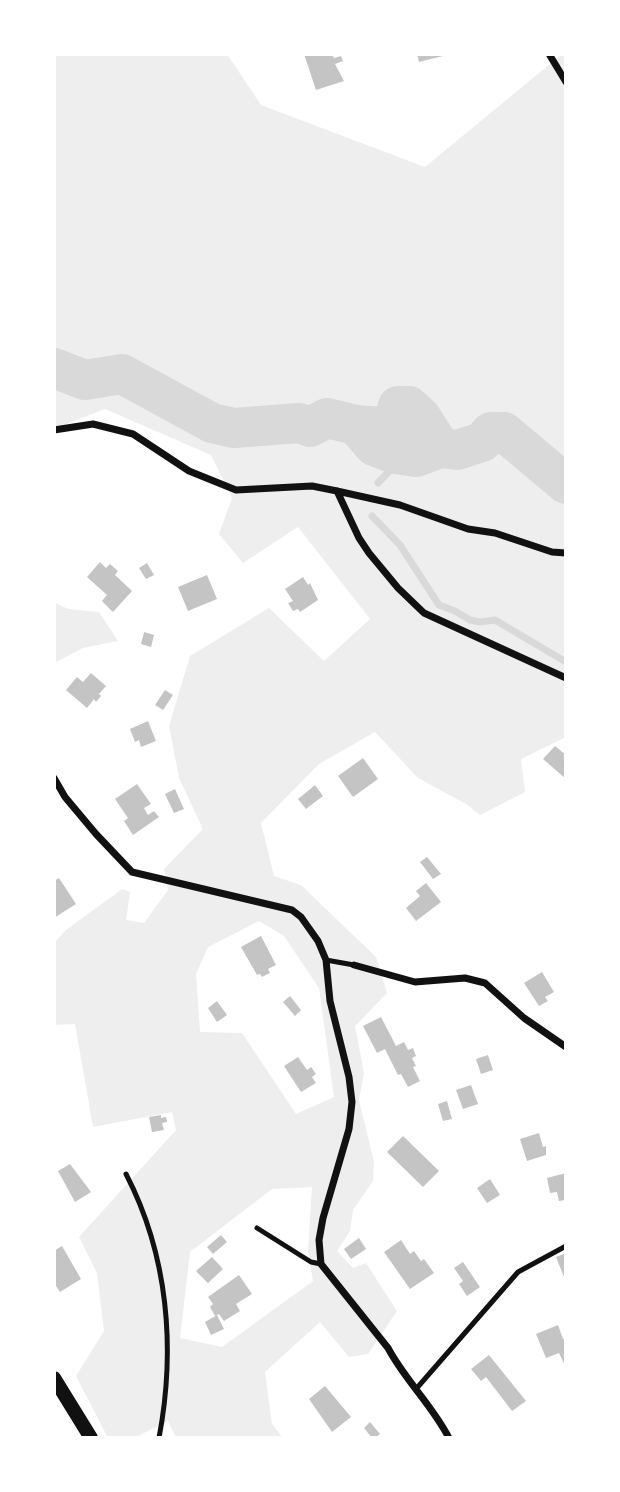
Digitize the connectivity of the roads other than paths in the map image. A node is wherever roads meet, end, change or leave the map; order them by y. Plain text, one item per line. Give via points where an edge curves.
1 (549, 54) edge
2 (566, 82) edge
3 (54, 430) edge
4 (337, 491) junction
5 (566, 553) edge
6 (566, 678) edge
7 (54, 778) edge
8 (326, 960) junction
9 (354, 965) joint
10 (566, 1047) edge
11 (126, 1174) dead end
12 (257, 1228) dead end
13 (566, 1246) edge
14 (321, 1264) junction
15 (54, 1378) edge
16 (416, 1389) junction
17 (91, 1438) edge
18 (159, 1438) edge
19 (449, 1438) edge

1 - 2 street
3 - 4 street via 93,424 133,434 189,471 236,490 312,486
4 - 5 street
4 - 6 street via 369,553 424,613
7 - 8 street via 65,797 132,872 292,910 318,941
8 - 9 lane
8 - 14 street via 352,1102 349,1129 323,1218
9 - 10 street via 415,982 465,978 485,983
11 - 18 lane via 138,1197 163,1284 168,1358
12 - 14 lane
13 - 16 lane via 518,1272
14 - 16 street
15 - 17 main road
16 - 19 street

